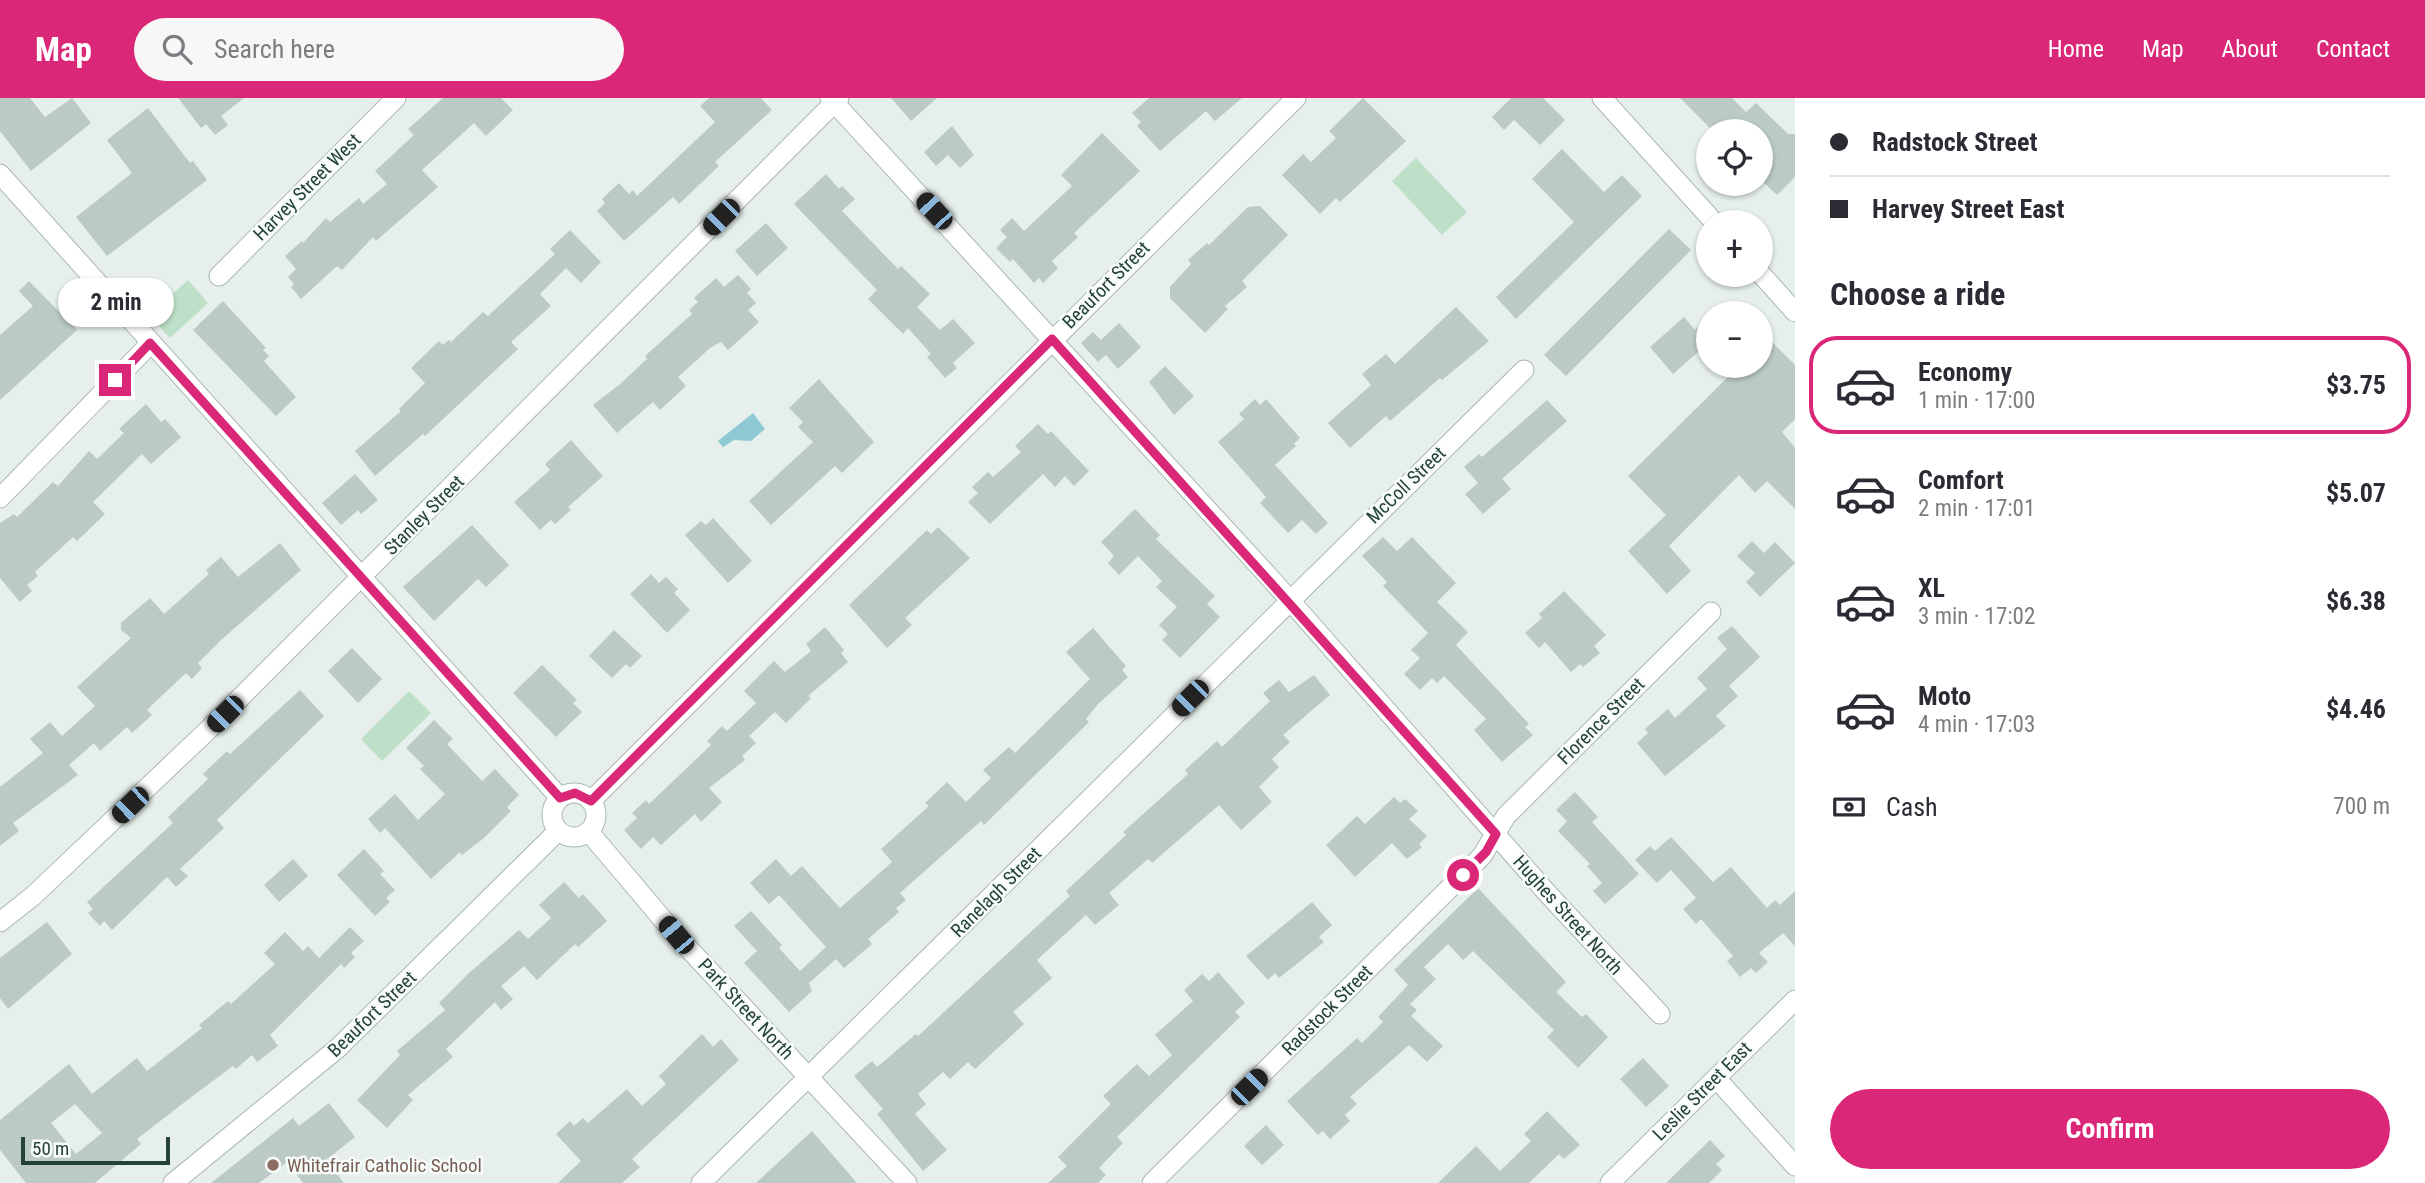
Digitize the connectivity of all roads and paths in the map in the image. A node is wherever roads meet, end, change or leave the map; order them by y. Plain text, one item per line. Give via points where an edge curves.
1 (396, 98) edge
2 (1296, 98) edge
3 (1602, 98) edge
4 (834, 100) edge
5 (0, 174) edge
6 (1703, 210) edge
7 (219, 276) dead end
8 (1773, 287) edge
9 (1795, 312) edge
10 (1052, 339) junction
11 (150, 343) junction
12 (1524, 370) dead end
13 (0, 498) edge
14 (361, 579) junction
15 (1289, 600) junction
16 (1711, 612) dead end
17 (560, 798) junction
18 (591, 801) junction
19 (558, 831) junction
20 (589, 832) junction
21 (1496, 834) junction
22 (0, 922) edge
23 (1795, 1000) edge
24 (1660, 1014) dead end
25 (810, 1077) junction
26 (1716, 1078) junction
27 (1795, 1166) edge
28 (173, 1183) edge
29 (701, 1183) edge
30 (907, 1183) edge
31 (1152, 1183) edge
32 (1609, 1183) edge

1 - 7 street, Harvey Street West
2 - 10 street, Beaufort Street
3 - 6 street
4 - 10 street, Hughes Street North
4 - 14 street, Stanley Street
5 - 11 street
8 - 9 street
10 - 15 street, Hughes Street North
10 - 18 street, Beaufort Street
11 - 13 street
11 - 14 street
12 - 15 street, McColl Street
14 - 17 street
14 - 22 street, Stanley Street via 207,732
15 - 21 street, Hughes Street North
15 - 25 street, Ranelagh Street
16 - 21 street, Florence Street via 1506,816
17 - 18 street via 575,793
17 - 19 street via 551,812
18 - 20 street via 596,813
19 - 20 street via 572,838
19 - 28 street, Beaufort Street via 314,1070
20 - 25 street, Park Street North via 676,935
21 - 24 street, Hughes Street North
21 - 31 street, Radstock Street via 1482,856
23 - 26 street, Leslie Street East
25 - 29 street, Ranelagh Street
25 - 30 street, Park Street North
26 - 27 street
26 - 32 street, Leslie Street East

